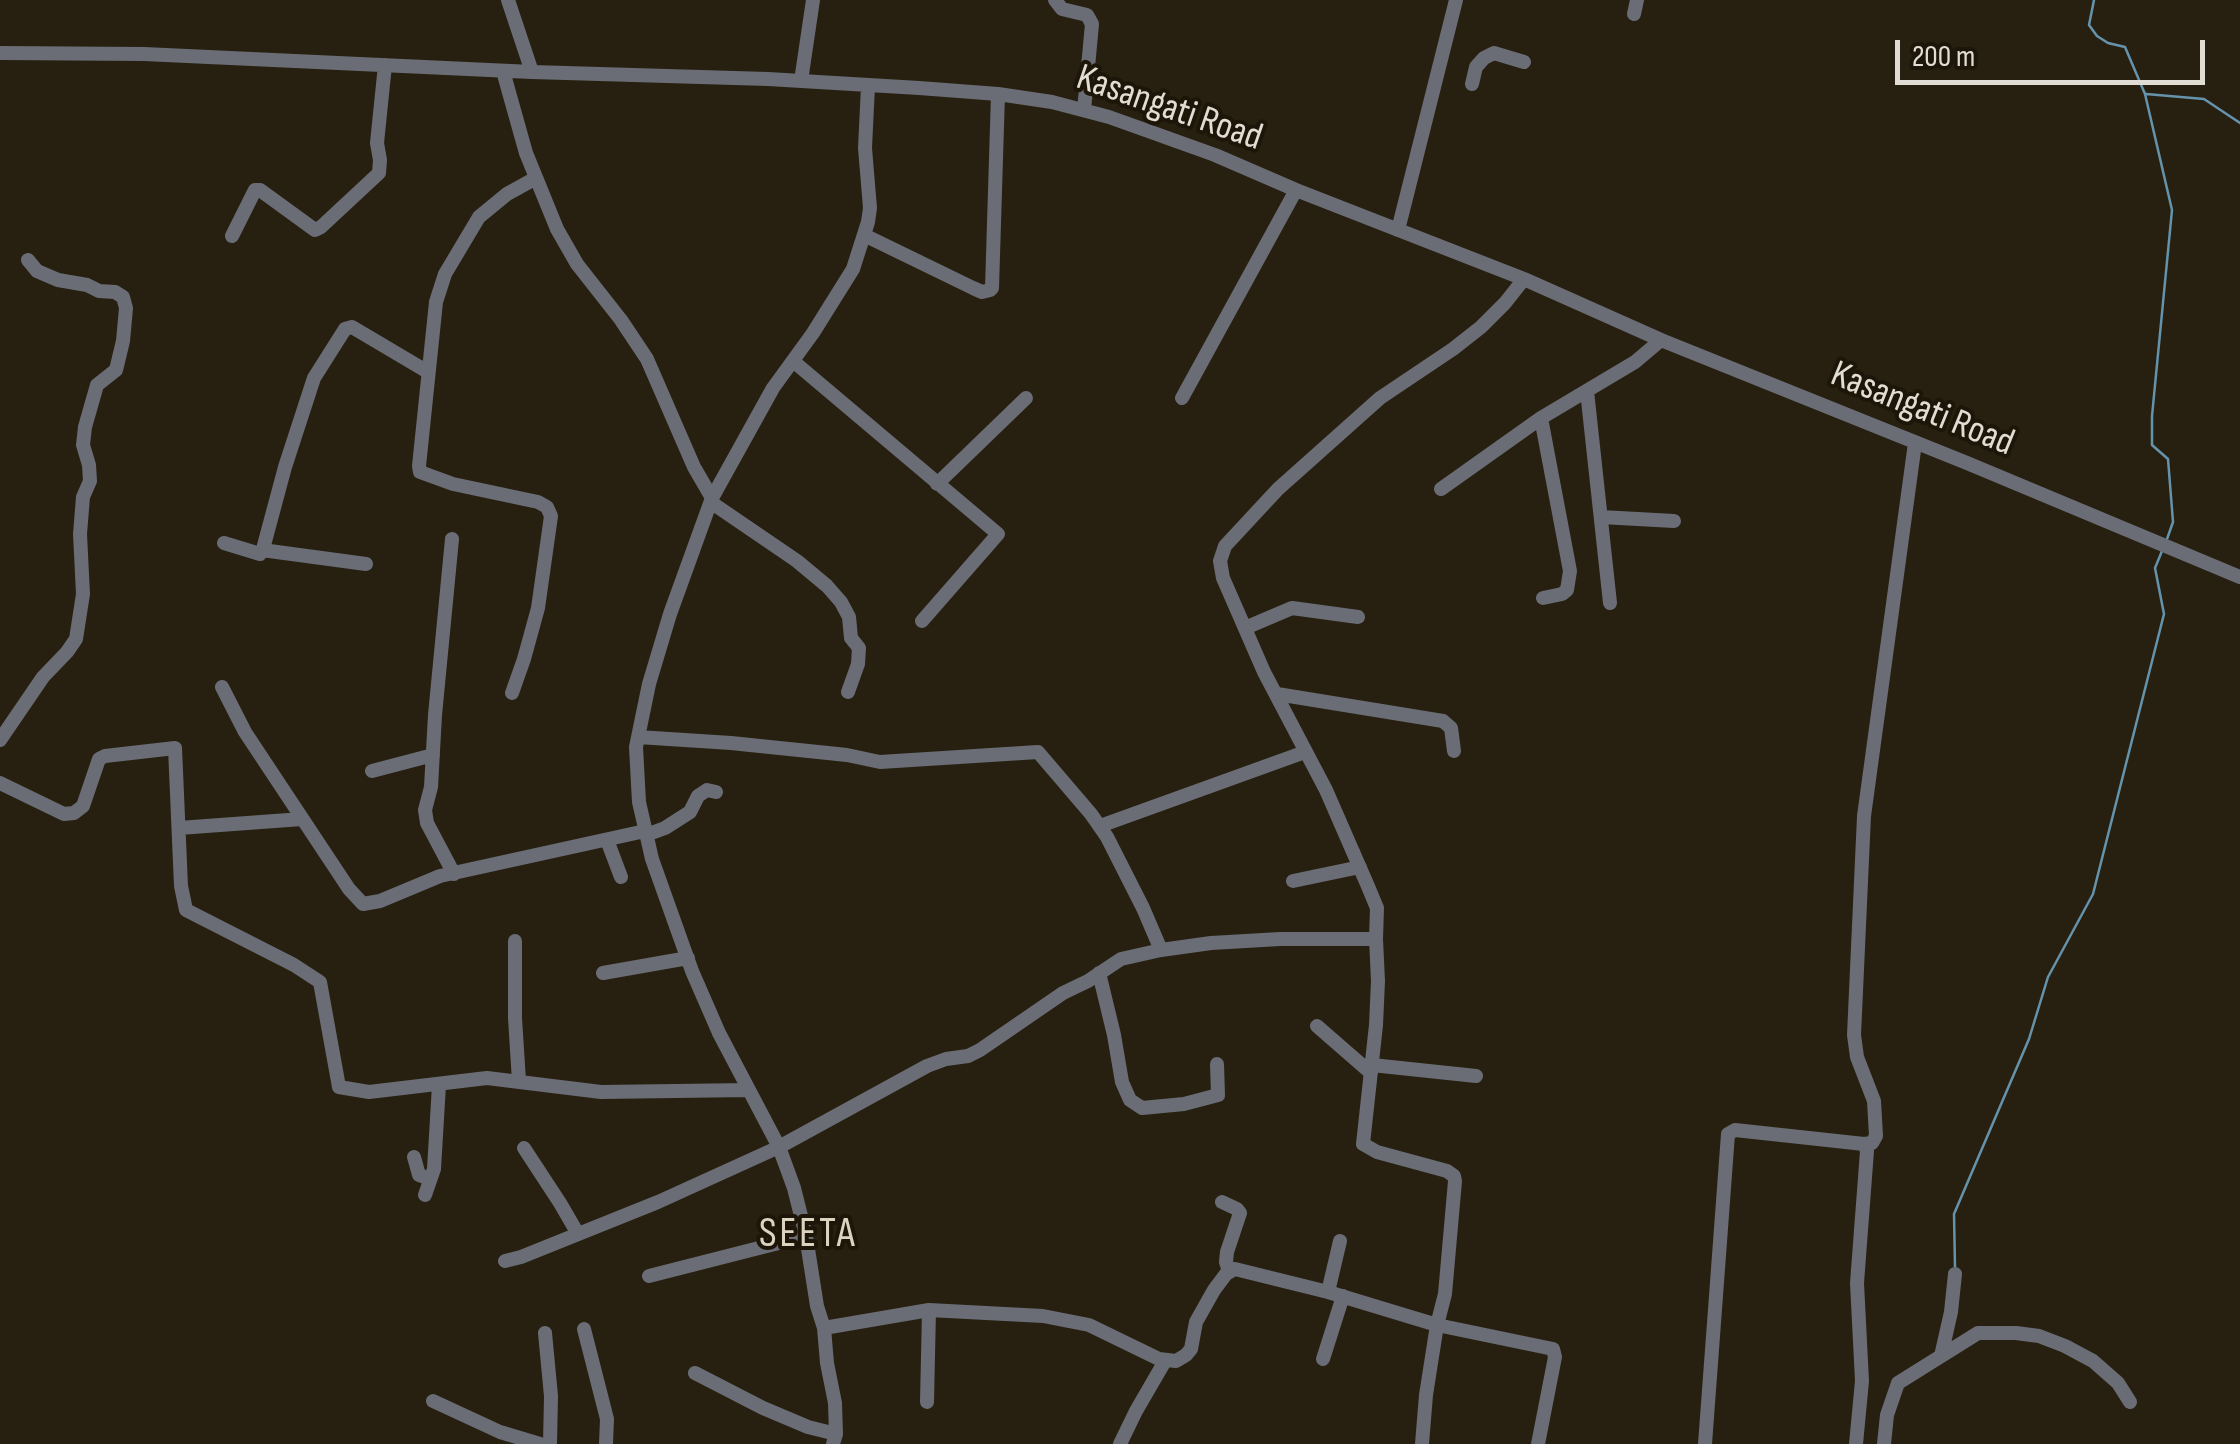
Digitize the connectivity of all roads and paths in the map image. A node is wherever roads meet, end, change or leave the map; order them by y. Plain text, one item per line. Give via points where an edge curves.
1 (508, 0) edge
2 (813, 0) edge
3 (1055, 0) edge
4 (1456, 0) edge
5 (0, 53) edge
6 (1524, 62) dead end
7 (385, 65) junction
8 (503, 70) junction
9 (532, 72) junction
10 (801, 81) junction
11 (1472, 84) dead end
12 (868, 86) junction
13 (998, 94) junction
14 (1084, 110) junction
15 (536, 178) junction
16 (1296, 190) junction
17 (1398, 230) junction
18 (864, 235) junction
19 (232, 236) dead end
20 (28, 260) dead end
21 (1524, 279) junction
22 (1661, 340) junction
23 (793, 361) junction
24 (428, 372) junction
25 (1587, 391) junction
26 (1026, 398) dead end
27 (1182, 398) dead end
28 (1541, 418) junction
29 (1915, 443) junction
30 (937, 484) junction
31 (1441, 489) dead end
32 (712, 501) junction
33 (1602, 516) junction
34 (1674, 521) dead end
35 (452, 539) dead end
36 (224, 543) dead end
37 (262, 550) junction
38 (366, 564) dead end
39 (2240, 577) edge
40 (1543, 598) dead end
41 (1610, 603) dead end
42 (1358, 617) dead end
43 (922, 620) dead end
44 (1246, 628) junction
45 (222, 687) dead end
46 (848, 692) dead end
47 (512, 693) dead end
48 (1276, 694) junction
49 (638, 737) junction
50 (0, 740) edge
51 (1306, 752) junction
52 (1454, 752) dead end
53 (433, 754) junction
54 (372, 771) dead end
55 (0, 783) edge
56 (716, 792) dead end
57 (302, 819) junction
58 (1100, 826) junction
59 (180, 828) junction
60 (646, 833) junction
61 (607, 840) junction
62 (1360, 867) junction
63 (454, 874) junction
64 (620, 877) dead end
65 (1292, 881) dead end
66 (1376, 939) junction
67 (515, 941) dead end
68 (1161, 950) junction
69 (688, 958) junction
70 (603, 973) dead end
71 (1099, 973) junction
72 (1316, 1026) dead end
73 (1217, 1064) dead end
74 (1372, 1069) junction
75 (1476, 1076) dead end
76 (519, 1081) junction
77 (439, 1084) junction
78 (748, 1090) junction
79 (1864, 1144) junction
80 (779, 1147) junction
81 (524, 1148) dead end
82 (414, 1157) dead end
83 (430, 1179) junction
84 (425, 1195) dead end
85 (1222, 1202) dead end
86 (578, 1234) junction
87 (806, 1236) junction
88 (1340, 1241) dead end
89 (505, 1261) dead end
90 (1229, 1271) junction
91 (1955, 1274) dead end
92 (650, 1276) dead end
93 (1335, 1294) junction
94 (929, 1310) junction
95 (1437, 1325) junction
96 (824, 1328) junction
97 (584, 1330) dead end
98 (545, 1333) dead end
99 (1940, 1356) junction
100 (1323, 1359) dead end
101 (1165, 1360) junction
102 (695, 1373) dead end
103 (434, 1401) dead end
104 (927, 1402) dead end
105 (2130, 1402) dead end
106 (835, 1439) edge
107 (540, 1444) edge
108 (550, 1444) edge
109 (606, 1444) edge
110 (1120, 1444) edge
111 (1422, 1444) edge
112 (1538, 1444) edge
113 (1705, 1444) edge
114 (1856, 1444) edge
115 (1884, 1444) edge

1 - 9 street
2 - 10 street
3 - 14 street via 1062,9 1088,14 1092,24
4 - 17 street
5 - 7 street, Kasangati Road
6 - 11 street via 1494,53 1476,67
7 - 8 street, Kasangati Road
7 - 19 street via 379,173 314,230 256,190
8 - 9 street, Kasangati Road
8 - 15 street
9 - 10 street, Kasangati Road
10 - 12 street, Kasangati Road
12 - 13 street, Kasangati Road
12 - 18 street via 870,208
13 - 14 street, Kasangati Road
13 - 18 street via 992,288 972,288
14 - 16 street, Kasangati Road
15 - 24 street via 478,217 444,274
15 - 32 street via 577,264 648,358
16 - 17 street, Kasangati Road
16 - 27 street
17 - 21 street, Kasangati Road
18 - 23 street via 853,269
20 - 50 street via 58,280 116,292 126,308 116,370 97,385 85,426 90,481 83,496 84,594 76,639
21 - 22 street, Kasangati Road
21 - 44 street via 1454,349 1344,430 1225,546 1223,578
22 - 25 street
22 - 29 street, Kasangati Road
23 - 30 street
23 - 32 street
24 - 37 street via 352,326 345,329 314,378
24 - 47 street via 420,472 538,502 551,516 538,608
25 - 28 street
25 - 33 street
26 - 30 street
28 - 31 street
28 - 40 street via 1570,570 1567,590
29 - 39 street, Kasangati Road
29 - 79 street via 1864,816 1854,1035 1874,1101 1876,1136
30 - 43 street via 998,534
32 - 46 street via 797,561 841,602 858,648
32 - 49 street via 670,614
33 - 34 street
33 - 41 street
35 - 53 street
36 - 37 street
37 - 38 street
42 - 44 street via 1292,608
44 - 48 street
45 - 57 street
48 - 51 street
48 - 52 street via 1443,721 1451,728
49 - 58 street via 880,762 1038,752
49 - 60 street via 638,802
51 - 58 street
51 - 62 street
53 - 54 street
53 - 63 street via 427,823
55 - 59 street via 74,813 83,806 99,759 176,748
56 - 60 street via 707,790 690,812
57 - 59 street
57 - 63 street via 363,904
58 - 68 street
59 - 77 street via 186,910 320,982 338,1086 369,1092
60 - 61 street
60 - 69 street
61 - 63 street
61 - 64 street
62 - 65 street
62 - 66 street via 1377,908
66 - 68 street via 1280,938
66 - 74 street
67 - 76 street
68 - 71 street via 1121,959
69 - 70 street
69 - 78 street
71 - 73 street via 1130,1100 1142,1108 1218,1095
71 - 80 street via 980,1050 927,1066
72 - 74 street
74 - 75 street
74 - 95 street via 1365,1147 1454,1176
76 - 77 street
76 - 78 street via 600,1092
77 - 83 street
78 - 80 street
79 - 113 street via 1735,1130 1728,1136
79 - 114 street
80 - 86 street
80 - 87 street
81 - 86 street
82 - 83 street via 419,1175
83 - 84 street
85 - 90 street via 1240,1213
86 - 89 street
87 - 92 street
87 - 96 street
88 - 93 street
90 - 93 street
90 - 101 street via 1196,1322 1186,1356
91 - 99 street
93 - 95 street
93 - 100 street
94 - 96 street
94 - 101 street via 1090,1325
94 - 104 street
95 - 111 street
95 - 112 street via 1552,1349
96 - 106 street
97 - 109 street via 607,1419
98 - 108 street
99 - 105 street via 1978,1333 2039,1336 2094,1361
99 - 115 street via 1898,1383
101 - 110 street
102 - 106 street
103 - 107 street

